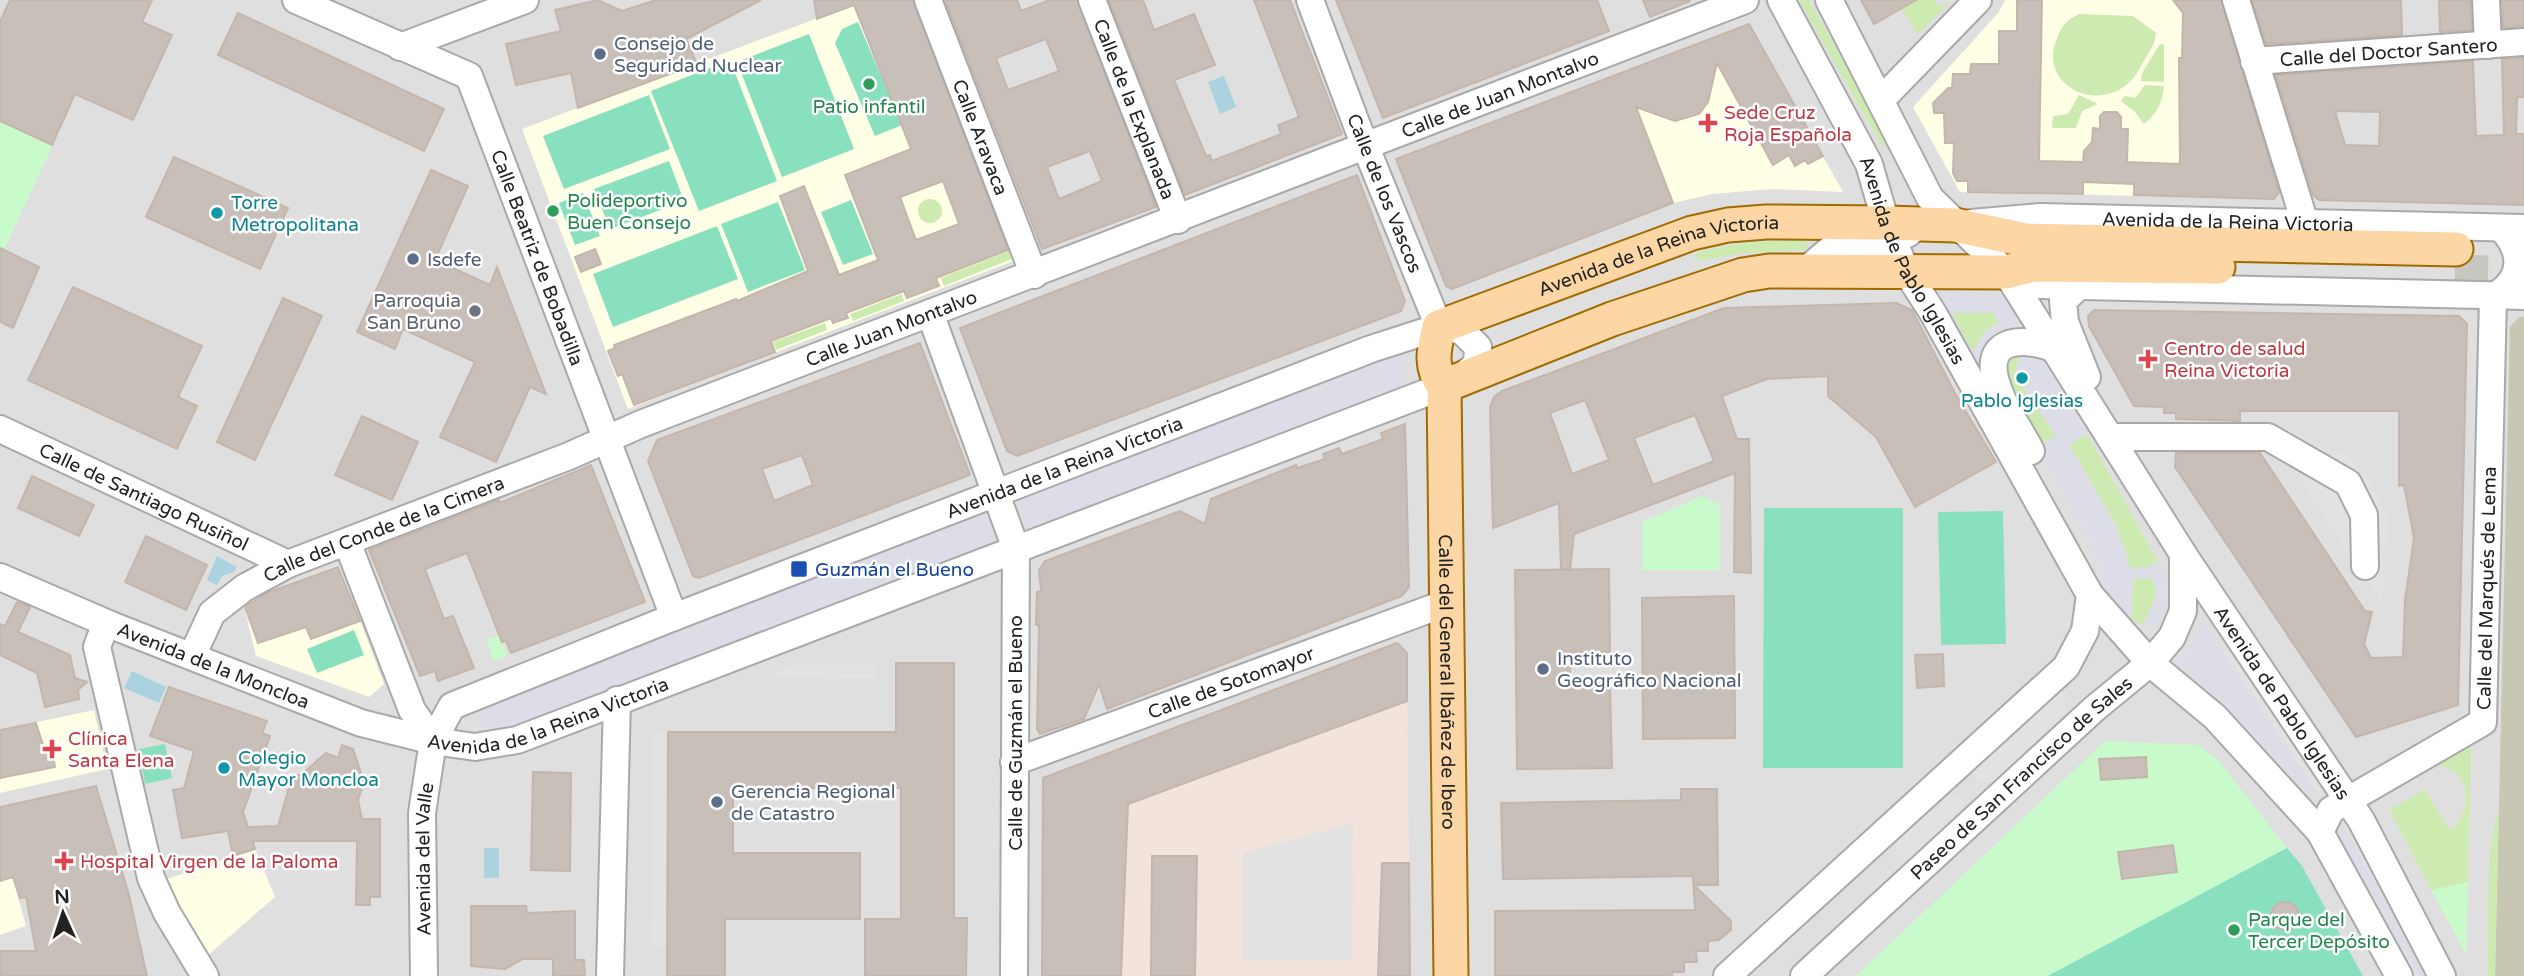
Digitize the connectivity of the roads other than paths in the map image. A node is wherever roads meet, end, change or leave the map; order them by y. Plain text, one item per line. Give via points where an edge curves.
1 (296, 0) edge
2 (525, 0) edge
3 (928, 0) edge
4 (1092, 0) edge
5 (1310, 0) edge
6 (1745, 0) edge
7 (1781, 0) edge
8 (1829, 0) edge
9 (1978, 0) edge
10 (2236, 0) edge
11 (2486, 0) edge
12 (2524, 43) edge
13 (2488, 45) junction
14 (400, 47) junction
15 (2254, 61) junction
16 (1881, 100) junction
17 (1366, 145) junction
18 (1936, 216) junction
19 (1178, 220) junction
20 (2305, 223) junction
21 (2513, 228) edge
22 (1895, 245) junction
23 (2006, 272) junction
24 (1034, 275) junction
25 (2080, 285) junction
26 (2524, 296) edge
27 (2493, 297) junction
28 (930, 313) junction
29 (1441, 326) junction
30 (2055, 349) junction
31 (1451, 383) junction
32 (0, 429) edge
33 (2111, 437) junction
34 (606, 439) junction
35 (997, 493) junction
36 (347, 542) junction
37 (1016, 549) junction
38 (2183, 554) junction
39 (2070, 555) junction
40 (288, 564) junction
41 (2365, 566) dead end
42 (0, 577) edge
43 (2090, 595) junction
44 (1449, 602) junction
45 (674, 617) junction
46 (111, 625) junction
47 (192, 656) junction
48 (2150, 663) junction
49 (617, 700) junction
50 (433, 741) junction
51 (1014, 762) junction
52 (2348, 799) junction
53 (2320, 832) junction
54 (205, 976) edge
55 (424, 976) edge
56 (610, 976) edge
57 (1014, 976) edge
58 (1451, 976) edge
59 (1727, 976) edge
60 (1804, 976) edge
61 (2399, 976) edge
62 (2442, 976) edge

1 - 14 street, Calle Beatriz de Bobadilla
2 - 14 street
3 - 24 street, Calle Aravaca
4 - 19 street, Calle de la Explanada
5 - 17 street, Calle de los Vascos
6 - 17 street, Calle de Juan Montalvo
7 - 22 street, Avenida de Pablo Iglesias via 1869,164
8 - 16 street, Avenida de Pablo Iglesias
9 - 16 street
10 - 15 street
11 - 13 street
12 - 13 street, Calle del Doctor Santero
13 - 15 street, Calle del Doctor Santero
14 - 34 street, Calle Beatriz de Bobadilla via 468,76
15 - 20 street
16 - 18 street, Avenida de Pablo Iglesias
17 - 19 street, Calle de Juan Montalvo
17 - 29 street, Calle de los Vascos
18 - 20 street, Avenida de la Reina Victoria
18 - 22 main road, Avenida de la Reina Victoria
18 - 23 street, Avenida de Pablo Iglesias
18 - 23 main road, Avenida de la Reina Victoria via 2025,240 2456,260 2034,265
19 - 24 street, Calle Juan Montalvo
20 - 21 street, Avenida de la Reina Victoria
21 - 27 street, Avenida de la Reina Victoria via 2523,261 2516,281
22 - 23 main road, Avenida de la Reina Victoria
22 - 29 main road, Avenida de la Reina Victoria via 1766,222 1728,225 1692,233
22 - 31 main road, Avenida de la Reina Victoria via 1805,271 1769,271 1714,283
22 - 39 street, Avenida de Pablo Iglesias
23 - 25 street, Avenida de la Reina Victoria via 2040,285
23 - 30 street, Avenida de Pablo Iglesias
24 - 28 street, Calle Juan Montalvo
25 - 27 street, Avenida de la Reina Victoria
25 - 33 street, Avenida de Pablo Iglesias via 2063,300 2063,316
26 - 27 street, Avenida de la Reina Victoria
27 - 52 street, Calle del Marqués de Lema via 2483,722
28 - 34 street, Calle Juan Montalvo
28 - 35 street, Calle de Guzmán el Bueno
29 - 31 main road via 1433,359 1437,377
29 - 31 street via 1463,332 1478,347 1477,364
29 - 35 street, Avenida de la Reina Victoria
30 - 33 street, Avenida de Pablo Iglesias
30 - 39 street, Avenida de Pablo Iglesias via 2038,342 2014,341 1999,353 1995,370 1998,390 2052,489
31 - 37 street, Avenida de la Reina Victoria
31 - 44 main road, Calle del General Ibáñez de Ibero
32 - 40 street, Calle de Santiago Rusiñol
33 - 38 street, Avenida de Pablo Iglesias
33 - 41 street via 2268,437 2348,483 2364,515
34 - 36 street, Calle del Conde de la Cimera
34 - 45 street, Calle Beatriz de Bobadilla
35 - 37 street, Calle de Guzmán el Bueno
35 - 45 street, Avenida de la Reina Victoria
36 - 40 street, Calle del Conde de la Cimera
36 - 50 street via 412,710
37 - 49 street, Avenida de la Reina Victoria
37 - 51 street, Calle de Guzmán el Bueno
38 - 48 street, Paseo de San Francisco de Sales via 2183,611 2172,638
38 - 52 street, Avenida de Pablo Iglesias
39 - 43 street, Avenida de Pablo Iglesias
40 - 47 street, Calle del Conde de la Cimera via 244,588 212,613
42 - 46 street, Avenida de la Moncloa
43 - 48 street, Avenida de Pablo Iglesias
43 - 59 street via 2085,631 2059,673
44 - 51 street, Calle de Sotomayor
44 - 58 main road, Calle del General Ibáñez de Ibero
45 - 50 street, Avenida de la Reina Victoria via 452,706
46 - 47 street, Avenida de la Moncloa
46 - 54 street via 104,628 97,648 138,830 151,878 167,913
47 - 50 street, Avenida de la Moncloa via 360,723
48 - 53 street, Avenida de Pablo Iglesias via 2209,711
48 - 60 street, Paseo de San Francisco de Sales
49 - 50 street, Avenida de la Reina Victoria via 517,740 475,747
49 - 56 street
50 - 55 street, Avenida del Valle via 422,813
51 - 57 street, Calle de Guzmán el Bueno
52 - 53 street, Calle del Marqués de Lema via 2330,810
52 - 62 street, Avenida de Pablo Iglesias
53 - 61 street, Avenida de Pablo Iglesias

